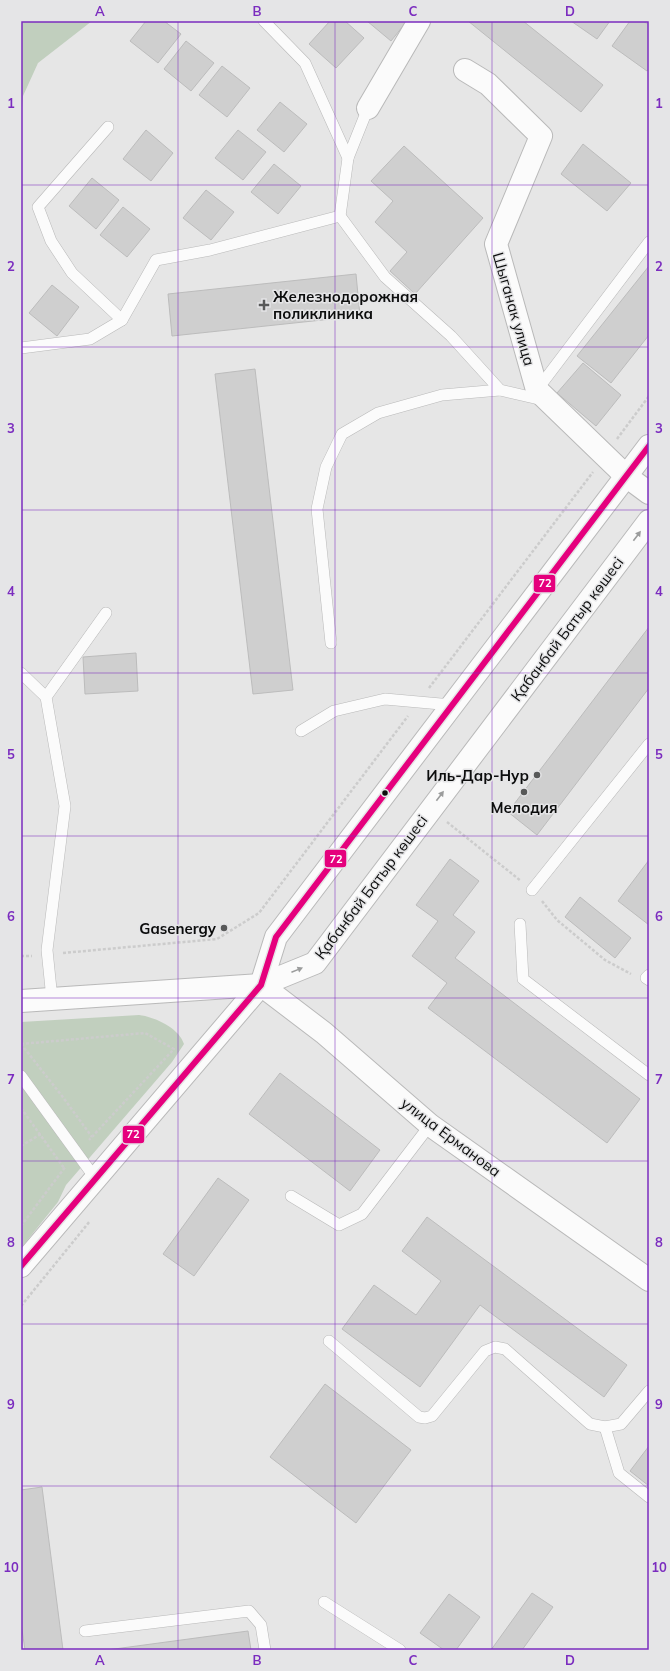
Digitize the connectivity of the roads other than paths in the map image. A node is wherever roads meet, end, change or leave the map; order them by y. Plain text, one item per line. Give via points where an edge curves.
1 (264, 21) edge
2 (419, 21) edge
3 (465, 70) dead end
4 (368, 108) joint
5 (108, 127) dead end
6 (348, 158) junction
7 (340, 216) junction
8 (649, 242) edge
9 (122, 320) junction
10 (21, 348) edge
11 (500, 390) junction
12 (543, 396) junction
13 (649, 446) edge
14 (626, 476) junction
15 (649, 493) edge
16 (649, 521) edge
17 (106, 612) dead end
18 (331, 643) dead end
19 (21, 673) edge
20 (46, 698) junction
21 (452, 705) junction
22 (301, 731) dead end
23 (649, 744) edge
24 (532, 890) dead end
25 (520, 924) dead end
26 (649, 975) edge
27 (649, 980) edge
28 (261, 985) junction
29 (52, 999) junction
30 (21, 1001) edge
31 (649, 1075) edge
32 (21, 1076) edge
33 (430, 1124) junction
34 (95, 1178) junction
35 (291, 1196) dead end
36 (21, 1266) edge
37 (649, 1280) edge
38 (329, 1341) dead end
39 (649, 1391) edge
40 (606, 1427) junction
41 (649, 1497) edge
42 (324, 1602) dead end
43 (85, 1632) dead end
44 (264, 1650) edge
45 (400, 1650) edge

1 - 6 lane via 305,63
2 - 4 main road
3 - 12 main road, Шыганак улица via 488,84 540,136 496,244
4 - 6 lane
5 - 9 lane via 38,206 51,241 72,273
6 - 7 lane
7 - 9 lane via 210,250 156,260
7 - 11 lane via 385,277 451,336
8 - 12 lane
9 - 10 lane via 90,339
11 - 12 lane
11 - 18 lane via 442,395 378,413 342,434 326,467 317,509
12 - 14 main road, Шыганак улица
13 - 14 main road
14 - 15 main road, Шыганак улица
14 - 21 main road
28 -> 16 main road, Қабанбай Батыр көшесі via 315,963
17 - 20 lane
19 - 20 lane
20 - 29 lane via 65,806 48,954
21 - 22 lane via 386,699 334,712
21 - 28 main road via 276,937
23 - 24 lane
25 - 31 lane via 523,979
26 - 27 lane via 646,978
28 - 29 main road
28 - 33 main road, улица Ерманова via 324,1033
28 - 34 main road
29 - 30 main road
32 - 34 lane
33 - 35 lane via 362,1214 339,1225
33 - 37 main road, улица Ерманова
34 - 36 main road
38 - 40 lane via 418,1417 432,1416 485,1351 495,1347 505,1349 590,1424
39 - 40 lane via 621,1424
40 - 41 lane via 619,1473
42 - 45 lane
43 - 44 lane via 250,1611 261,1625

